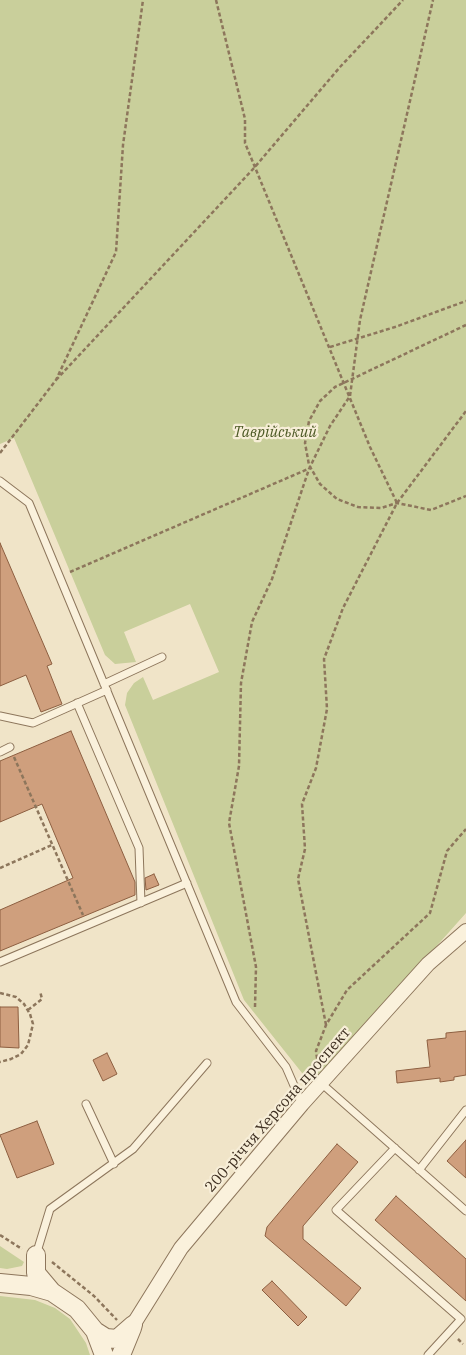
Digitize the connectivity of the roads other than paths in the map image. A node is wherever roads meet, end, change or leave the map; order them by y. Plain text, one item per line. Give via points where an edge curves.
1 (0, 481) edge
2 (162, 657) dead end
3 (105, 687) junction
4 (77, 703) junction
5 (0, 716) edge
6 (10, 747) road end
7 (0, 752) edge
8 (187, 883) junction
9 (141, 903) junction
10 (466, 932) edge
11 (0, 962) edge
12 (207, 1063) dead end
13 (320, 1083) junction
14 (86, 1104) dead end
15 (302, 1104) junction
16 (466, 1110) edge
17 (394, 1148) junction
18 (114, 1164) junction
19 (419, 1170) junction
20 (466, 1211) edge
21 (36, 1256) junction
22 (2, 1282) edge
23 (52, 1292) junction
24 (133, 1325) junction
25 (96, 1331) junction
26 (104, 1355) edge
27 (121, 1355) edge
28 (428, 1355) edge

1 - 3 lane via 29,503
2 - 3 lane
3 - 4 lane
3 - 8 lane
4 - 5 lane via 33,722
4 - 9 lane via 139,848
6 - 7 lane
8 - 9 lane
8 - 15 lane via 236,1002 286,1067
9 - 11 lane
10 - 13 street, 200-річчя Херсона проспект via 428,964
12 - 18 lane via 133,1149
13 - 15 street, 200-річчя Херсона проспект
13 - 17 lane
14 - 18 lane
15 - 24 street, 200-річчя Херсона проспект via 181,1248
16 - 19 lane
17 - 19 lane
17 - 28 lane via 336,1210 461,1319
18 - 21 lane via 50,1208
19 - 20 lane
21 - 22 street via 28,1272
21 - 23 street via 36,1274
22 - 23 street
23 - 25 street via 77,1309
24 - 25 street via 117,1339 106,1338
24 - 27 street
25 - 26 street

